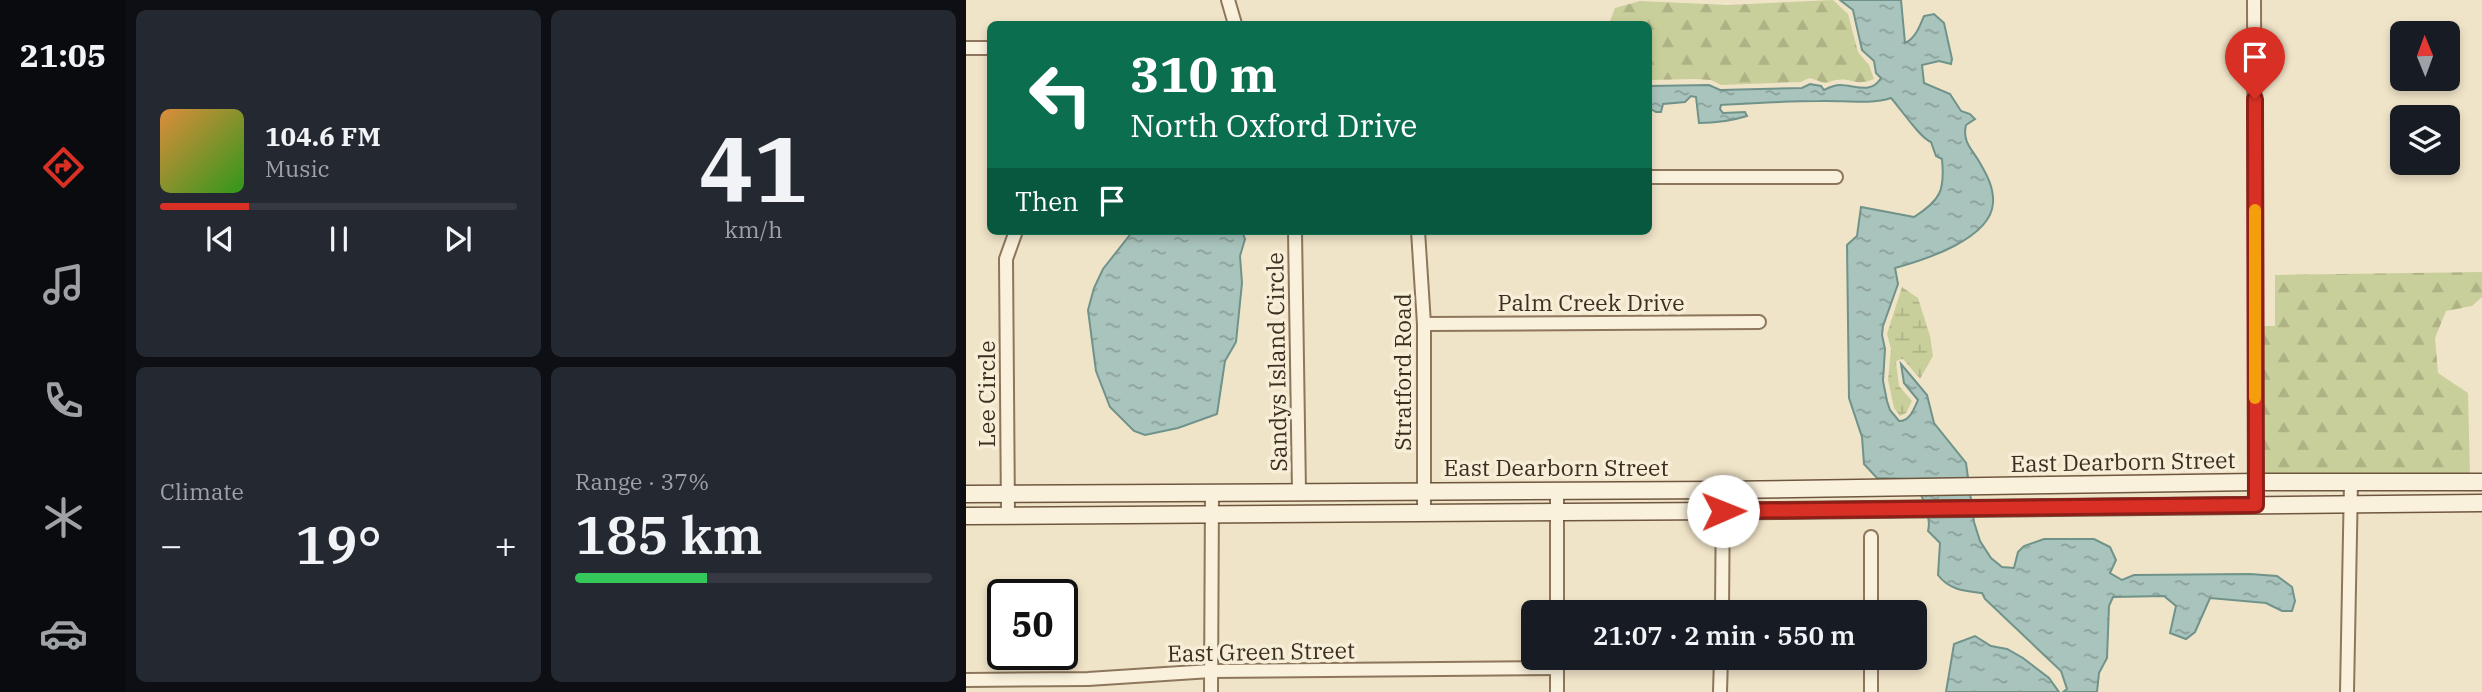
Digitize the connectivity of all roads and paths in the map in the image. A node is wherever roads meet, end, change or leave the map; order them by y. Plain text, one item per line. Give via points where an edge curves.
1 (1228, 0) edge
2 (2255, 0) edge
3 (1234, 21) edge
4 (966, 48) edge
5 (987, 48) edge
6 (1652, 177) edge
7 (1836, 177) dead end
8 (1015, 235) edge
9 (1295, 235) edge
10 (1418, 235) edge
11 (1759, 322) dead end
12 (1424, 324) junction
13 (2256, 482) junction
14 (2351, 482) junction
15 (2482, 482) edge
16 (1424, 490) junction
17 (1723, 490) junction
18 (1557, 491) junction
19 (1299, 492) junction
20 (1212, 493) junction
21 (966, 494) edge
22 (1008, 494) junction
23 (2482, 503) edge
24 (2350, 504) junction
25 (2256, 505) junction
26 (1723, 511) junction
27 (1557, 512) junction
28 (1423, 513) junction
29 (1212, 514) junction
30 (966, 516) edge
31 (1008, 516) junction
32 (1871, 537) dead end
33 (1557, 600) edge
34 (1721, 600) edge
35 (1871, 600) edge
36 (1521, 664) edge
37 (1557, 670) edge
38 (1721, 670) edge
39 (1871, 670) edge
40 (1211, 671) junction
41 (966, 680) edge
42 (1211, 692) edge
43 (1558, 692) edge
44 (1720, 692) edge
45 (1871, 692) edge
46 (2347, 692) edge

1 - 3 street
2 - 13 street
4 - 5 street
6 - 7 street
8 - 22 street, Lee Circle via 1006,259
9 - 19 street, Sandys Island Circle
10 - 12 street, Stratford Road
11 - 12 street, Palm Creek Drive
12 - 16 street, Stratford Road
13 - 14 main road, East Dearborn Street
13 - 17 main road, East Dearborn Street
13 - 25 street
14 - 15 main road, East Dearborn Street
14 - 24 street
16 - 18 main road, East Dearborn Street
16 - 19 main road, East Dearborn Street
16 - 28 street, Stratford Road
17 - 18 main road, East Dearborn Street
17 - 26 street
18 - 27 street
19 - 20 main road, East Dearborn Street
20 - 22 main road, East Dearborn Street
20 - 29 street
21 - 22 main road, East Dearborn Street
22 - 31 street, Lee Circle
23 - 24 main road, East Dearborn Street
24 - 25 main road, East Dearborn Street
24 - 46 street
25 - 26 main road, East Dearborn Street
26 - 27 main road, East Dearborn Street
26 - 34 street
27 - 28 main road, East Dearborn Street
27 - 33 street
28 - 29 main road, East Dearborn Street
29 - 31 main road, East Dearborn Street
29 - 40 street
30 - 31 main road, East Dearborn Street
32 - 35 street
36 - 40 street, East Green Street
37 - 43 street
38 - 44 street
39 - 45 street
40 - 41 street, East Green Street
40 - 42 street

